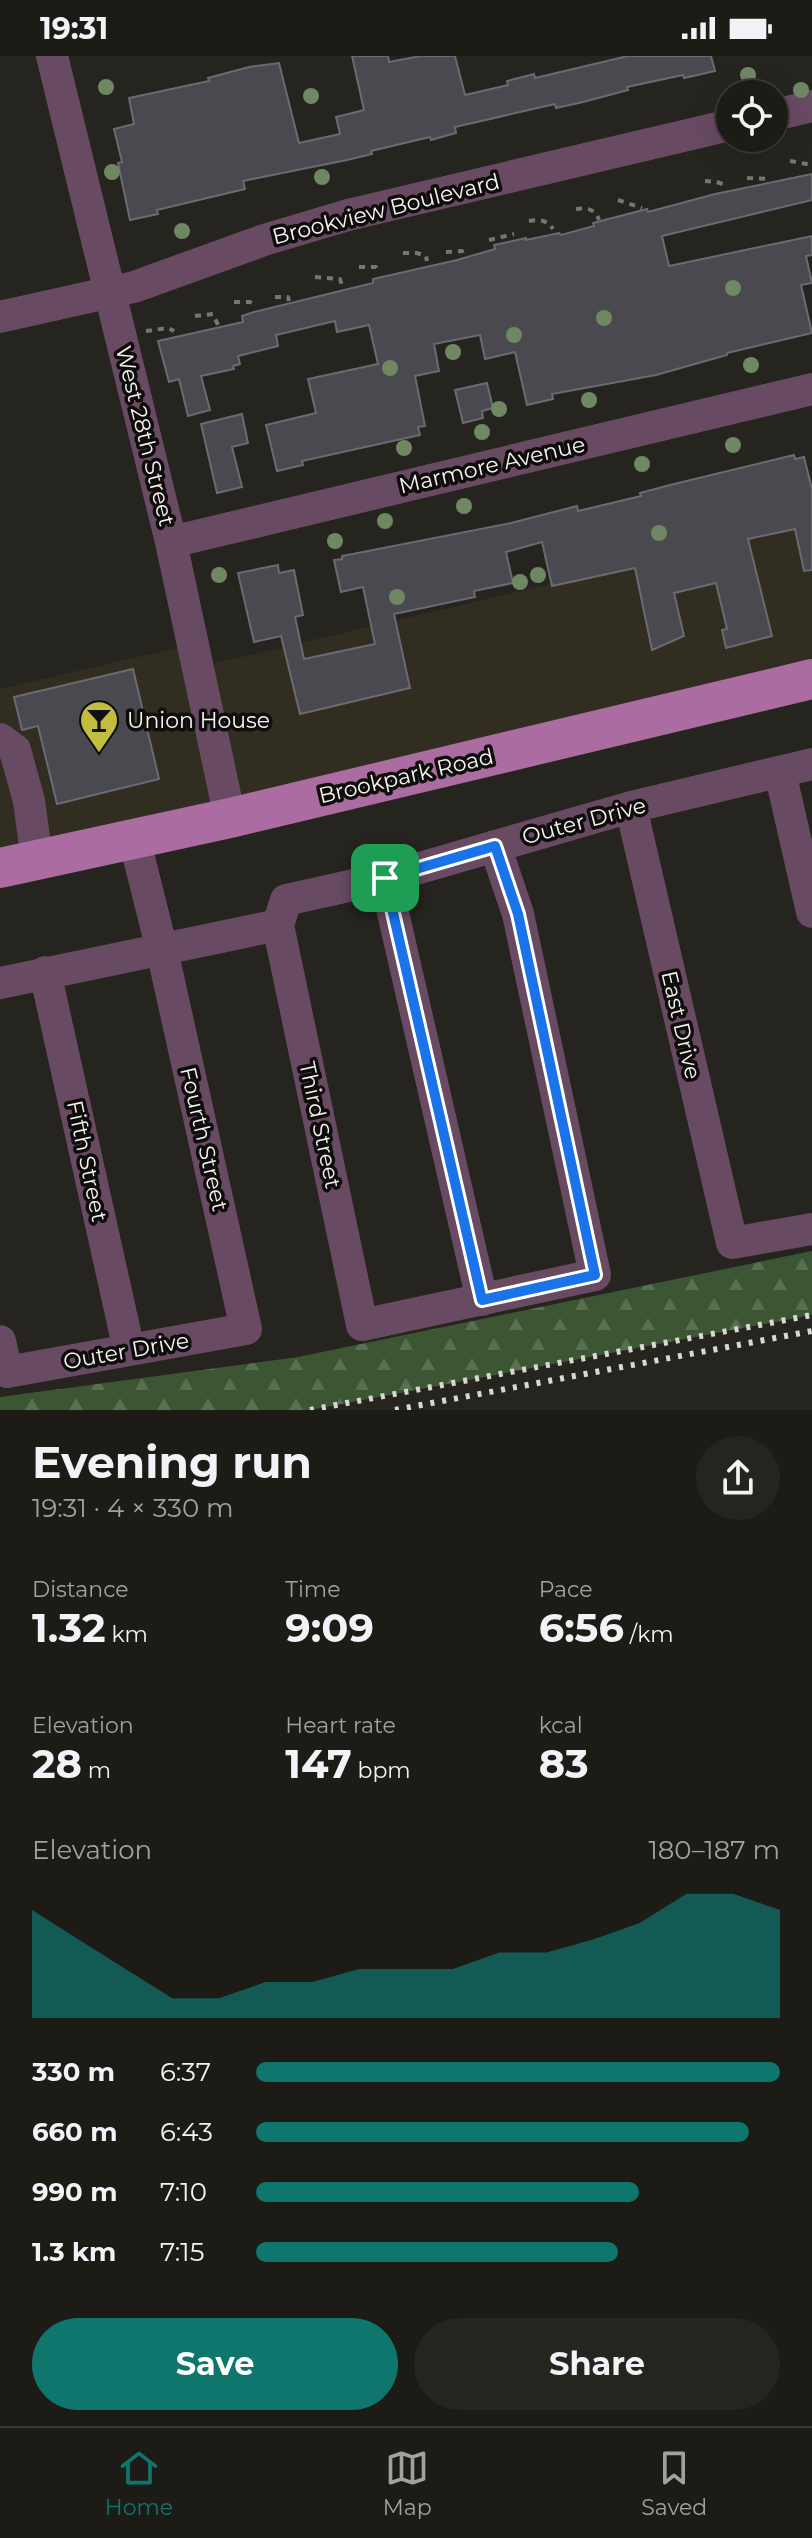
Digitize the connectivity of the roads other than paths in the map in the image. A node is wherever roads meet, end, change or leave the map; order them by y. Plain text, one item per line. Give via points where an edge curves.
1 (52, 56) edge
2 (812, 106) edge
3 (788, 112) edge
4 (716, 128) edge
5 (110, 293) junction
6 (0, 317) edge
7 (812, 389) edge
8 (171, 542) junction
9 (812, 679) edge
10 (0, 739) edge
11 (812, 764) edge
12 (780, 772) junction
13 (12, 786) edge
14 (631, 807) junction
15 (230, 818) junction
16 (134, 838) junction
17 (495, 846) junction
18 (18, 864) edge
19 (385, 878) junction
20 (812, 912) edge
21 (278, 925) junction
22 (162, 950) junction
23 (45, 972) junction
24 (0, 983) edge
25 (812, 1229) edge
26 (482, 1300) junction
27 (246, 1329) joint
28 (0, 1341) edge
29 (129, 1350) junction

1 - 5 street, West 28th Street
2 - 3 street
4 - 5 street, Brookview Boulevard via 348,215
5 - 6 street, Brookview Boulevard
5 - 8 street, West 28th Street
7 - 8 street, Marmore Avenue
8 - 15 street, West 28th Street
9 - 15 main road, Brookpark Road
10 - 13 street via 15,750
11 - 12 street, Outer Drive
12 - 14 street, Outer Drive
12 - 20 street
13 - 18 street
14 - 17 street, Outer Drive
14 - 25 street, East Drive via 732,1243
15 - 16 main road, Brookpark Road
16 - 18 main road, Brookpark Road
16 - 22 street, Fourth Street
17 - 19 street, Outer Drive
17 - 26 street via 518,914 595,1275
19 - 21 street, Outer Drive via 286,900
19 - 26 street
21 - 22 street
21 - 26 street, Third Street via 362,1325
22 - 23 street
22 - 27 street, Fourth Street
23 - 24 street
23 - 29 street, Fifth Street
27 - 29 street, Outer Drive
28 - 29 street, Outer Drive via 7,1372

